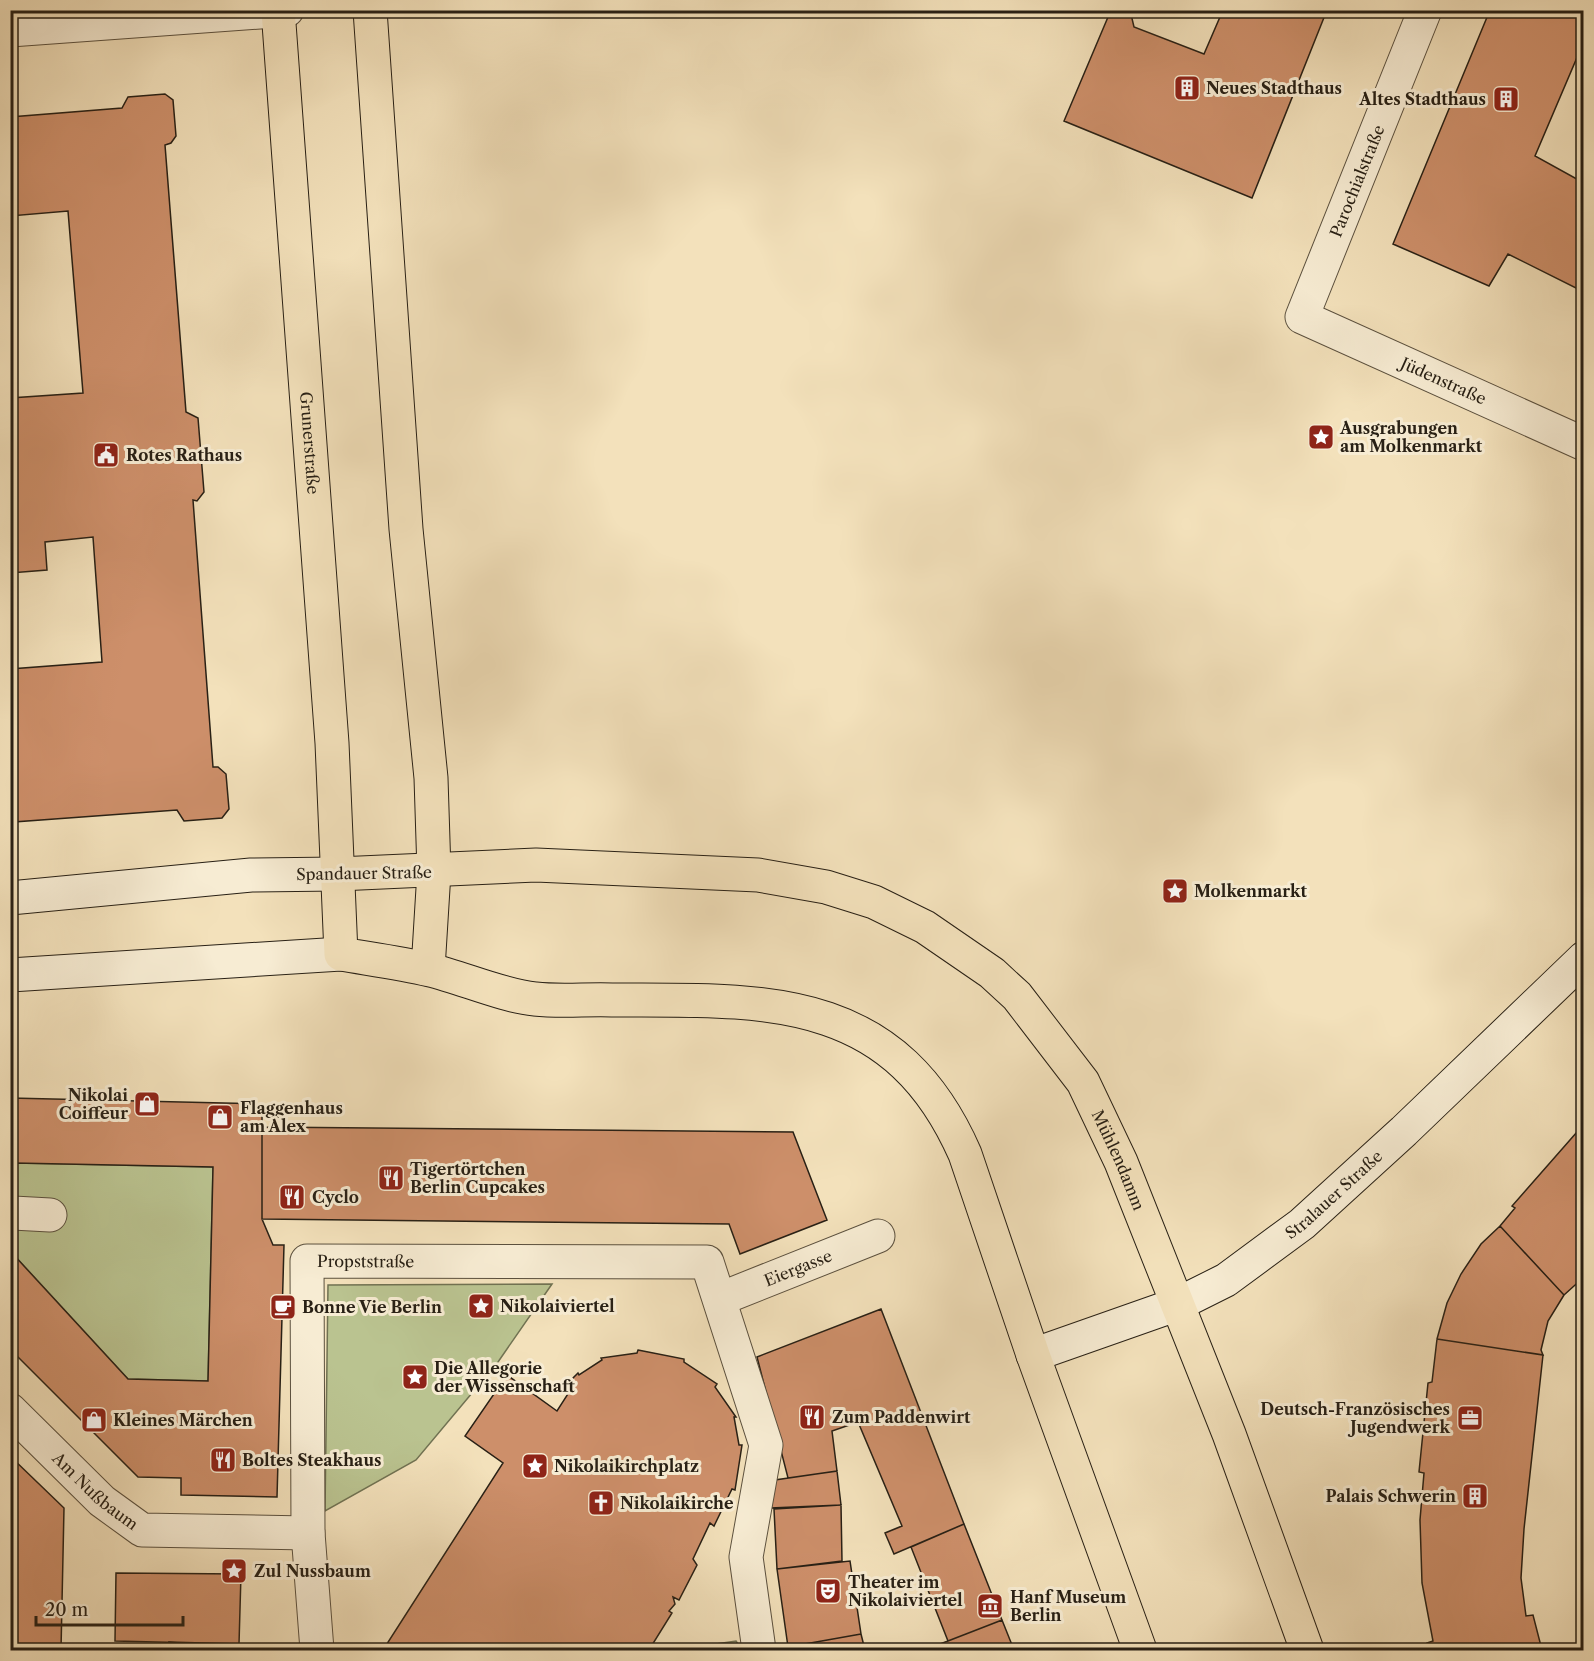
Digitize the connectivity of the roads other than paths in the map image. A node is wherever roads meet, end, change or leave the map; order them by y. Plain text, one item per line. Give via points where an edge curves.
1 (287, 10) edge
2 (370, 10) edge
3 (1425, 10) edge
4 (278, 11) edge
5 (10, 30) edge
6 (1302, 317) joint
7 (1584, 444) edge
8 (434, 872) junction
9 (718, 872) joint
10 (338, 874) junction
11 (10, 897) edge
12 (341, 954) junction
13 (1584, 958) edge
14 (428, 969) junction
15 (10, 975) edge
16 (13, 1213) dead end
17 (50, 1215) dead end
18 (878, 1236) dead end
19 (720, 1299) junction
20 (1178, 1304) junction
21 (1033, 1355) junction
22 (10, 1410) edge
23 (308, 1533) junction
24 (317, 1650) edge
25 (759, 1650) edge
26 (1140, 1650) edge
27 (1308, 1650) edge

1 - 4 street
2 - 8 main road via 406,529 431,778
3 - 6 street, Parochialstraße
4 - 5 street
4 - 10 main road, Grunerstraße
6 - 7 street, Jüdenstraße
8 - 9 main road, Spandauer Straße via 536,865
8 - 10 main road, Spandauer Straße
8 - 14 main road
9 - 20 main road, Mühlendamm via 826,887 874,902 925,927 1017,996 1083,1082 1121,1162
10 - 11 street, Spandauer Straße via 251,875
10 - 12 main road, Grunerstraße
12 - 14 main road
12 - 15 street
13 - 20 street, Stralauer Straße via 1302,1224 1226,1280
14 - 21 main road via 534,999 672,1000 814,1012 857,1029 891,1051 914,1073 952,1124
16 - 17 street
18 - 19 street, Eiergasse
19 - 23 street, Propststraße via 707,1262 307,1262
19 - 25 street via 766,1445 746,1557
20 - 21 street, Stralauer Straße
20 - 27 main road, Mühlendamm
21 - 26 main road
22 - 23 street, Am Nußbaum via 102,1501 142,1530
23 - 24 street, Propststraße

